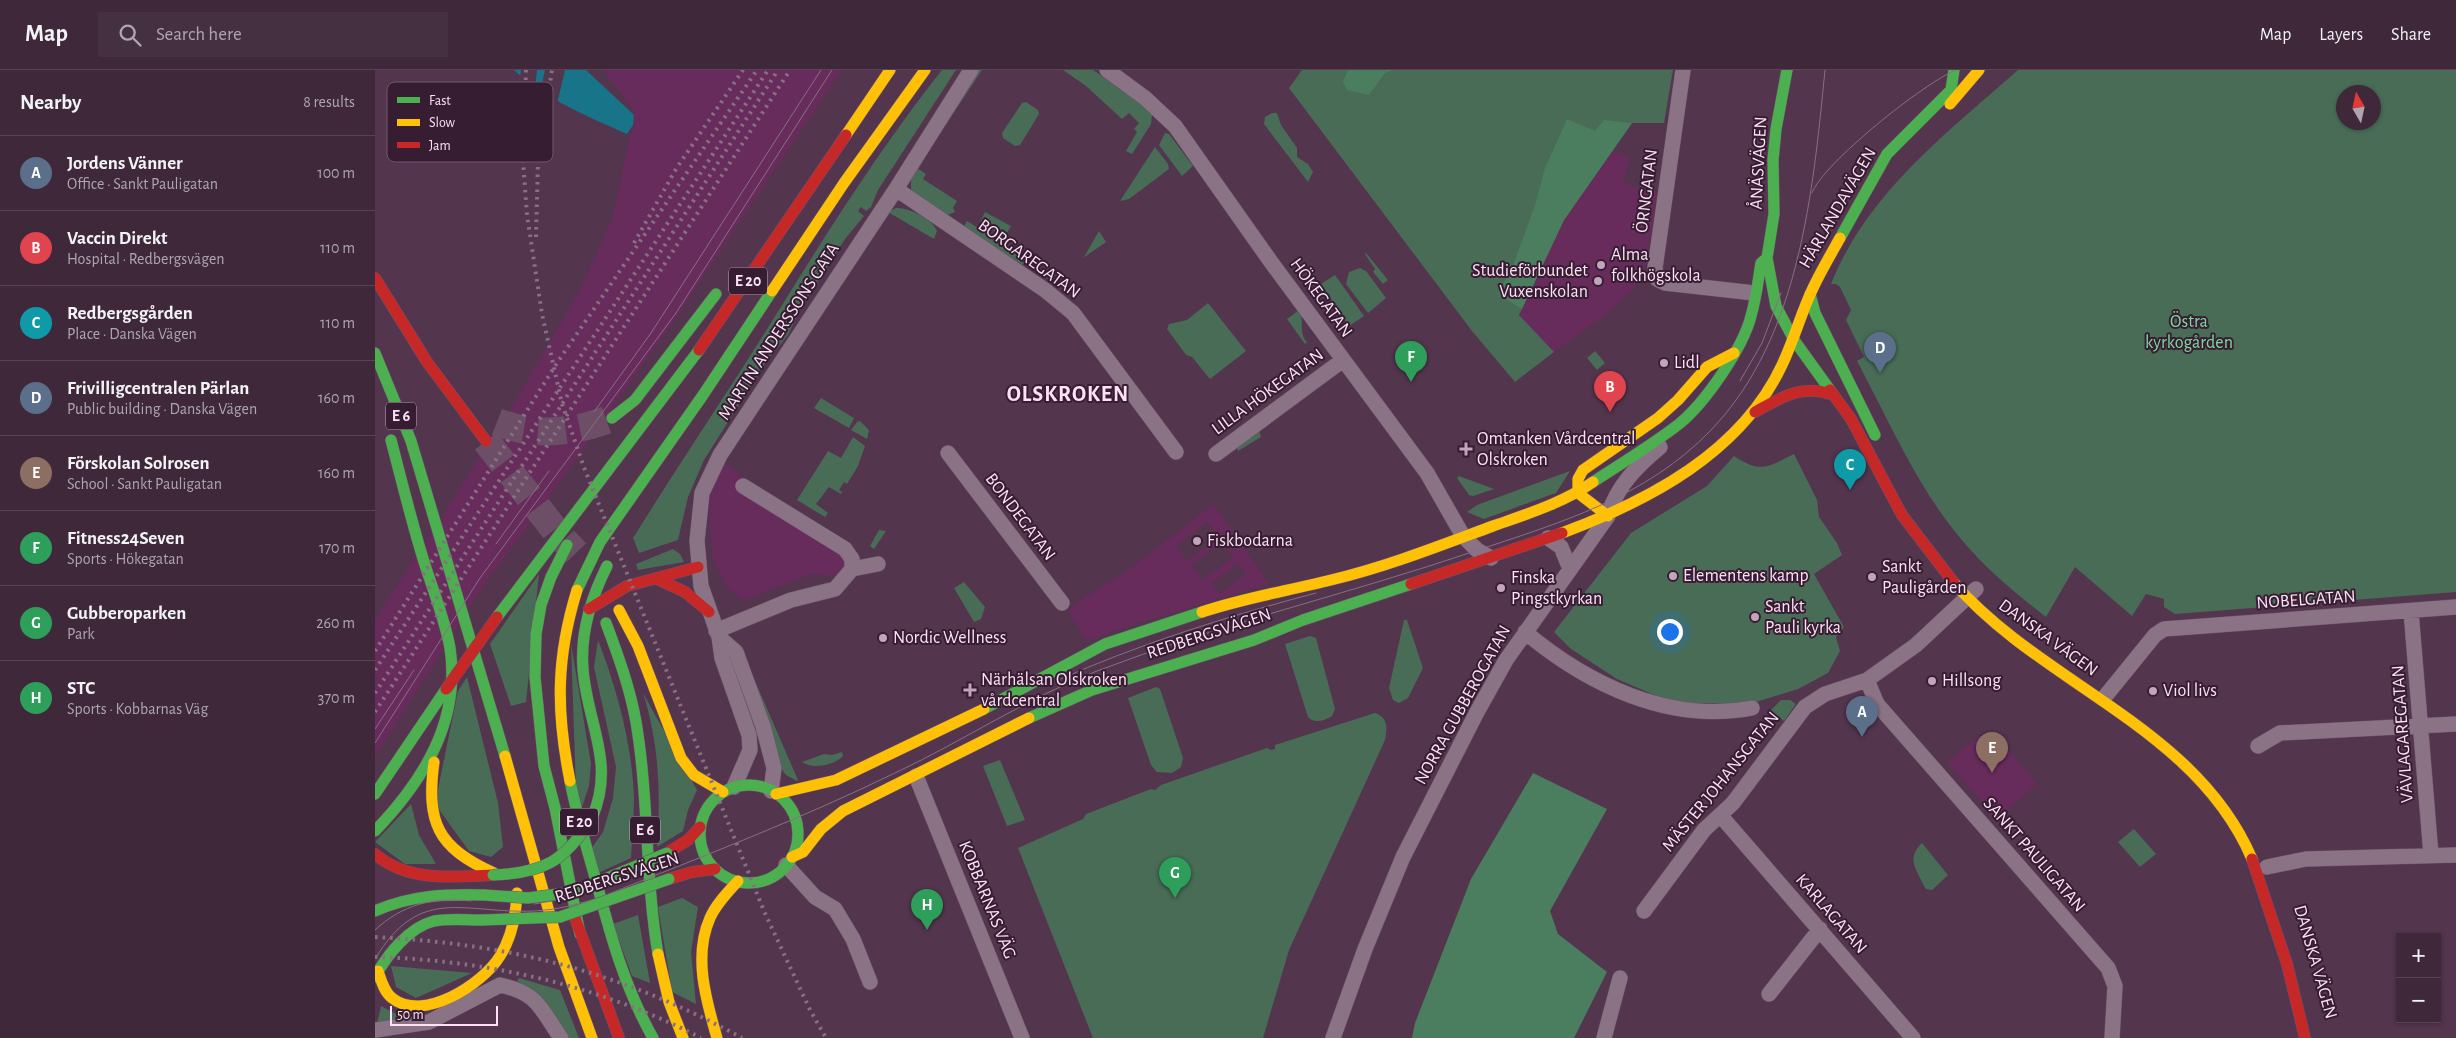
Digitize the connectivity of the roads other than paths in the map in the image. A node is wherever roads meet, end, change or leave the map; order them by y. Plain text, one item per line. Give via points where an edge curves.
1 (891, 70) edge
2 (925, 70) edge
3 (971, 70) edge
4 (1107, 70) edge
5 (1683, 70) edge
6 (1787, 70) edge
7 (1954, 70) edge
8 (1979, 70) edge
9 (866, 104) junction
10 (1900, 142) junction
11 (896, 189) junction
12 (788, 198) dead end
13 (1767, 258) junction
14 (375, 278) edge
15 (726, 281) dead end
16 (1754, 293) junction
17 (1810, 294) junction
18 (1783, 319) junction
19 (1799, 325) junction
20 (1745, 332) junction
21 (1794, 340) junction
22 (375, 353) edge
23 (1734, 353) junction
24 (1343, 360) junction
25 (1841, 369) junction
26 (435, 376) junction
27 (1831, 394) junction
28 (703, 395) junction
29 (478, 409) dead end
30 (1753, 414) junction
31 (612, 418) tunnel mouth
32 (1680, 423) junction
33 (486, 441) tunnel mouth
34 (1881, 448) dead end
35 (1176, 452) dead end
36 (948, 453) dead end
37 (1216, 454) dead end
38 (617, 460) junction
39 (654, 485) dead end
40 (743, 486) dead end
41 (1578, 492) junction
42 (1608, 516) junction
43 (1922, 521) dead end
44 (1463, 536) junction
45 (1548, 538) junction
46 (613, 554) dead end
47 (1491, 558) junction
48 (878, 564) dead end
49 (1954, 564) dead end
50 (698, 567) junction
51 (852, 569) junction
52 (1570, 569) junction
53 (657, 579) junction
54 (1970, 588) junction
55 (457, 595) junction
56 (1062, 603) dead end
57 (1994, 606) dead end
58 (2456, 607) edge
59 (589, 609) junction
60 (619, 610) dead end
61 (2411, 611) junction
62 (709, 612) junction
63 (606, 623) dead end
64 (1525, 632) junction
65 (717, 634) junction
66 (479, 666) junction
67 (1867, 680) junction
68 (2108, 692) junction
69 (1752, 708) dead end
70 (505, 715) dead end
71 (2456, 724) edge
72 (2422, 726) junction
73 (2257, 746) dead end
74 (436, 749) junction
75 (2194, 758) dead end
76 (916, 776) junction
77 (2213, 779) dead end
78 (514, 789) junction
79 (729, 790) junction
80 (774, 792) junction
81 (375, 794) edge
82 (1720, 815) junction
83 (546, 827) dead end
84 (700, 827) junction
85 (375, 832) edge
86 (516, 837) dead end
87 (375, 854) edge
88 (2456, 855) edge
89 (2431, 856) junction
90 (517, 857) dead end
91 (789, 861) junction
92 (2268, 867) dead end
93 (715, 869) junction
94 (494, 874) junction
95 (738, 881) junction
96 (375, 911) edge
97 (1644, 911) dead end
98 (1820, 929) junction
99 (580, 934) junction
100 (377, 974) edge
101 (1620, 978) dead end
102 (870, 982) dead end
103 (1769, 994) dead end
104 (375, 1030) edge
105 (424, 1031) edge
106 (561, 1038) edge
107 (592, 1038) edge
108 (619, 1038) edge
109 (653, 1038) edge
110 (683, 1038) edge
111 (717, 1038) edge
112 (1023, 1038) edge
113 (1333, 1038) edge
114 (1604, 1038) edge
115 (1913, 1038) edge
116 (2113, 1038) edge
117 (2305, 1038) edge

1 - 9 main road, E 20
2 - 28 main road, E 20 via 844,183
3 - 11 street, MARTIN ANDERSSONS GATA
4 - 24 street, HÖKEGATAN via 1145,98 1175,126
5 - 16 street, ÖRNGATAN via 1655,268 1657,279 1665,283
6 - 13 main road, ÅNÄSVÄGEN via 1775,129 1774,214
7 - 10 main road, HÄRLANDAVÄGEN via 1951,90
8 - 10 main road, HÄRLANDAVÄGEN via 1925,128
9 - 12 main road
9 - 38 main road, E 20 via 750,278
10 - 17 main road, HÄRLANDAVÄGEN via 1887,154
11 - 35 street, BORGAREGATAN via 1045,290 1073,313
11 - 50 street, MARTIN ANDERSSONS GATA via 709,474 698,515
13 - 16 main road, REDBERGSVÄGEN via 1761,263
13 - 18 main road, DANSKA VÄGEN via 1772,292
14 - 26 main road
15 - 31 main road via 635,400
16 - 20 main road, REDBERGSVÄGEN
17 - 19 main road, REDBERGSVÄGEN
17 - 25 main road via 1815,313
18 - 19 main road
18 - 20 main road via 1764,318
18 - 21 main road, DANSKA VÄGEN
19 - 21 main road, REDBERGSVÄGEN
19 - 25 main road
20 - 23 main road, REDBERGSVÄGEN
21 - 27 main road, DANSKA VÄGEN
21 - 30 main road, REDBERGSVÄGEN
22 - 55 main road, E 6 via 411,441
23 - 32 main road, REDBERGSVÄGEN via 1695,408
23 - 41 main road via 1707,367 1658,418 1585,468 1578,479
24 - 37 street, LILLA HÖKEGATAN
24 - 44 street, HÖKEGATAN via 1427,472
25 - 34 main road
26 - 29 main road
26 - 33 main road
27 - 30 main road via 1811,388 1795,391
27 - 54 main road, DANSKA VÄGEN via 1859,433 1902,515 1939,566
28 - 39 main road
28 - 109 main road, E 20 via 588,563 573,597 563,637 559,673 559,717 573,799 611,936
30 - 42 main road, REDBERGSVÄGEN via 1685,473 1640,501
32 - 41 main road, REDBERGSVÄGEN
32 - 42 street, NORRA GUBBEROGATAN via 1663,445 1635,468 1618,491
36 - 56 street, BONDEGATAN
38 - 81 main road, bridge via 497,617
38 - 99 main road, E 20 via 551,577 536,634 535,677 544,766
40 - 51 street via 845,549 852,559
41 - 42 main road
41 - 44 main road, REDBERGSVÄGEN
42 - 45 main road, REDBERGSVÄGEN
42 - 52 street, NORRA GUBBEROGATAN
43 - 49 main road
44 - 47 street, HÖKEGATAN
44 - 80 main road, REDBERGSVÄGEN via 1361,572 1240,599 1105,644 1005,699 858,771 836,780
45 - 47 main road, REDBERGSVÄGEN
45 - 52 street via 1561,547
46 - 59 main road
47 - 76 main road, REDBERGSVÄGEN via 1303,620 1254,640 1092,690 1002,730
48 - 51 street
50 - 53 main road
50 - 62 street, MARTIN ANDERSSONS GATA
51 - 65 street via 835,589 791,600
52 - 64 street, NORRA GUBBEROGATAN
53 - 59 main road via 618,589
53 - 62 main road via 689,592
54 - 57 main road, DANSKA VÄGEN
54 - 67 street via 1916,645
54 - 68 main road, DANSKA VÄGEN via 1993,622
55 - 66 main road, E 6
55 - 74 main road via 390,436 451,660 451,701
58 - 61 street, NOBELGATAN
59 - 94 main road, bridge via 582,649 585,692 602,763 599,802 568,854 547,867 520,875
60 - 79 main road via 638,646 681,758 695,774
61 - 68 street, NOBELGATAN via 2159,631
61 - 72 street, VÄVLAGAREGATAN
62 - 65 street, MARTIN ANDERSSONS GATA
63 - 110 main road, E 6 via 632,704 641,760 648,886 655,937 667,997
64 - 69 street via 1578,671 1623,693 1694,710
64 - 113 street, NORRA GUBBEROGATAN via 1477,712 1403,857
65 - 79 street, MARTIN ANDERSSONS GATA via 721,658 749,735 751,750
65 - 80 street, MARTIN ANDERSSONS GATA via 736,652 763,726 774,768
66 - 70 main road, E 6
66 - 78 main road, E 6
67 - 82 street, MÄSTER JOHANSGATAN via 1825,694 1805,707 1733,803
67 - 116 street, SANKT PAULIGATAN via 1877,704 2108,968 2115,986
68 - 117 main road, DANSKA VÄGEN via 2221,804 2235,824 2257,871 2287,964
71 - 72 street
72 - 73 street via 2280,733
72 - 89 street, VÄVLAGAREGATAN
74 - 85 main road via 411,792
74 - 94 main road via 429,794 435,825 458,853
75 - 77 main road
76 - 91 main road, REDBERGSVÄGEN via 843,811 821,829 803,852
76 - 112 street, KOBBARNAS VÄG
78 - 86 main road
78 - 107 main road, E 6 via 559,947
79 - 80 main road, REDBERGSVÄGEN via 759,786
79 - 84 main road, REDBERGSVÄGEN via 710,804
80 - 91 main road via 786,802 796,824 797,838
82 - 97 street, MÄSTER JOHANSGATAN via 1704,830
82 - 98 street, KARLAGATAN
83 - 99 main road
84 - 93 main road, REDBERGSVÄGEN via 702,848
84 - 96 main road, REDBERGSVÄGEN, bridge via 677,847 574,892 528,898 429,893 398,900
87 - 94 main road via 385,864 407,873
88 - 89 street
89 - 92 street via 2306,859
90 - 100 main road via 517,896 510,936 498,959 483,974 439,1002 415,1008 391,998
91 - 95 main road, REDBERGSVÄGEN via 771,877 760,881
91 - 102 street via 815,897 835,909 853,939
93 - 95 main road, REDBERGSVÄGEN
93 - 100 main road, REDBERGSVÄGEN, bridge via 679,875 560,917 443,920 422,925 404,940
95 - 111 main road via 718,904 706,931 706,997
98 - 103 street
98 - 115 street, KARLAGATAN
99 - 108 main road
101 - 114 street
104 - 105 street
105 - 106 street via 500,985 529,995

